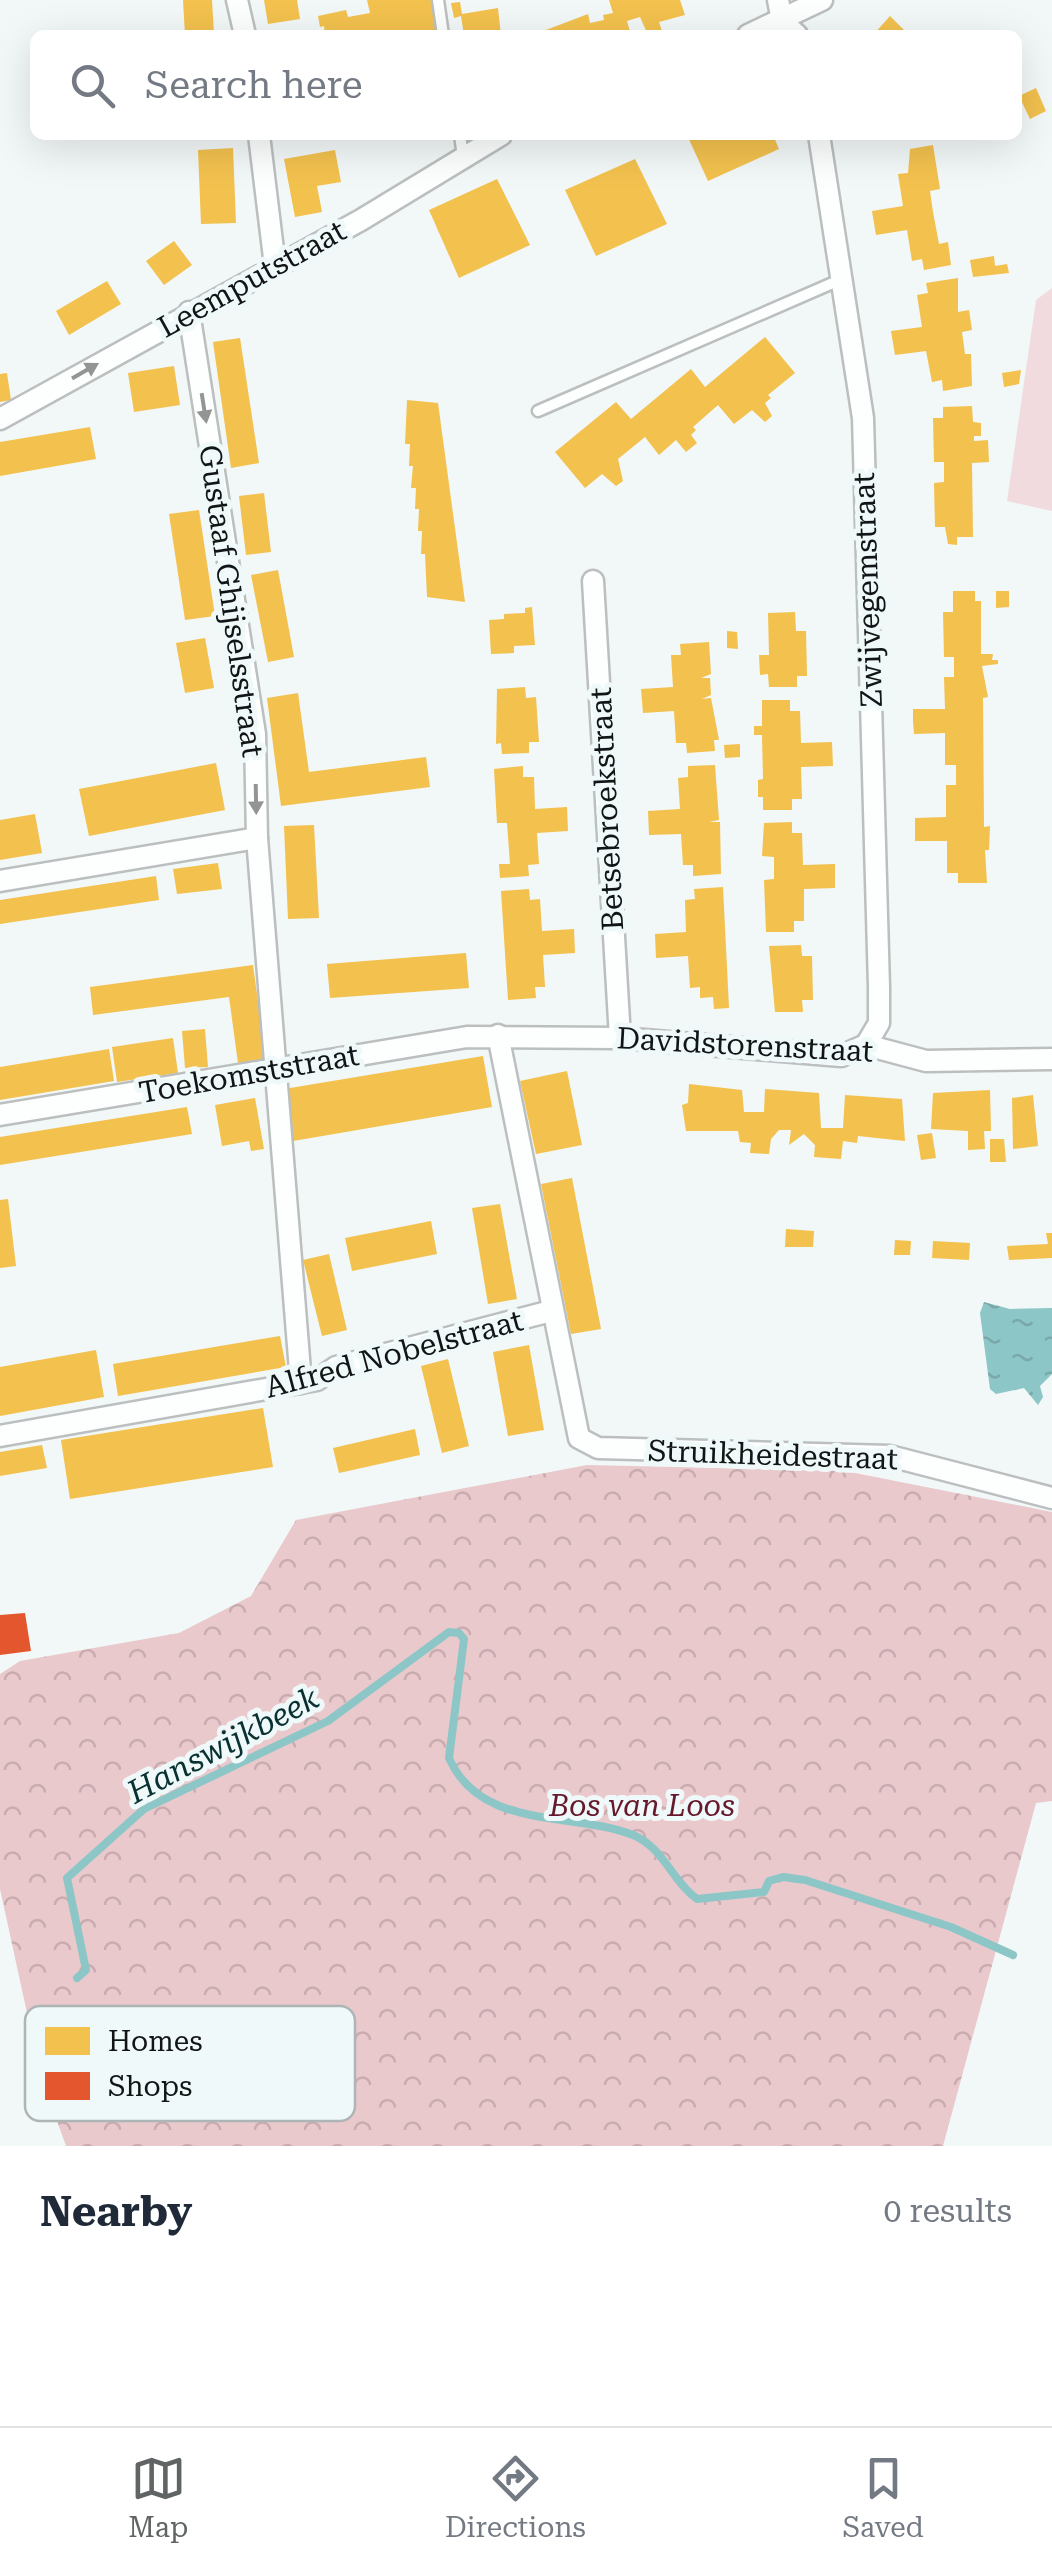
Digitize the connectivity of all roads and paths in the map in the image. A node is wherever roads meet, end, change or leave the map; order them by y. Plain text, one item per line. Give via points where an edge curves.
1 (238, 0) edge
2 (438, 0) edge
3 (822, 0) edge
4 (785, 19) edge
5 (244, 30) edge
6 (443, 30) edge
7 (760, 30) edge
8 (260, 140) edge
9 (461, 140) edge
10 (492, 140) edge
11 (820, 140) edge
12 (463, 157) junction
13 (275, 266) junction
14 (843, 279) junction
15 (189, 312) junction
16 (538, 412) dead end
17 (0, 419) edge
18 (593, 581) dead end
19 (256, 838) junction
20 (0, 882) edge
21 (498, 1035) junction
22 (620, 1038) junction
23 (866, 1045) junction
24 (1052, 1060) edge
25 (276, 1070) junction
26 (0, 1115) edge
27 (551, 1311) junction
28 (301, 1383) junction
29 (0, 1436) edge
30 (1052, 1498) edge

1 - 5 street
2 - 6 lane
3 - 4 street
4 - 7 street
8 - 13 street
9 - 12 lane
10 - 12 street, Leemputstraat
11 - 14 street, Zwijvegemstraat
12 - 13 street, Leemputstraat
13 - 15 street, Leemputstraat
14 - 16 lane
14 - 23 street, Zwijvegemstraat via 863,418 877,854 879,1023
17 -> 15 street, Leemputstraat
15 -> 19 street, Gustaaf Ghijselsstraat via 255,734
18 - 22 street, Betsebroekstraat
19 - 20 street
19 - 25 street, Gustaaf Ghijselsstraat
21 - 22 street, Davidstorenstraat
21 - 25 street, Toekomststraat
21 - 27 street
22 - 23 street, Davidstorenstraat via 841,1056
23 - 24 street, Davidstorenstraat via 926,1061
25 - 26 street, Toekomststraat
25 - 28 street, Gustaaf Ghijselsstraat
27 - 28 street, Alfred Nobelstraat via 336,1367
27 - 30 street, Struikheidestraat via 579,1438 598,1448 890,1456
28 - 29 street, Alfred Nobelstraat

